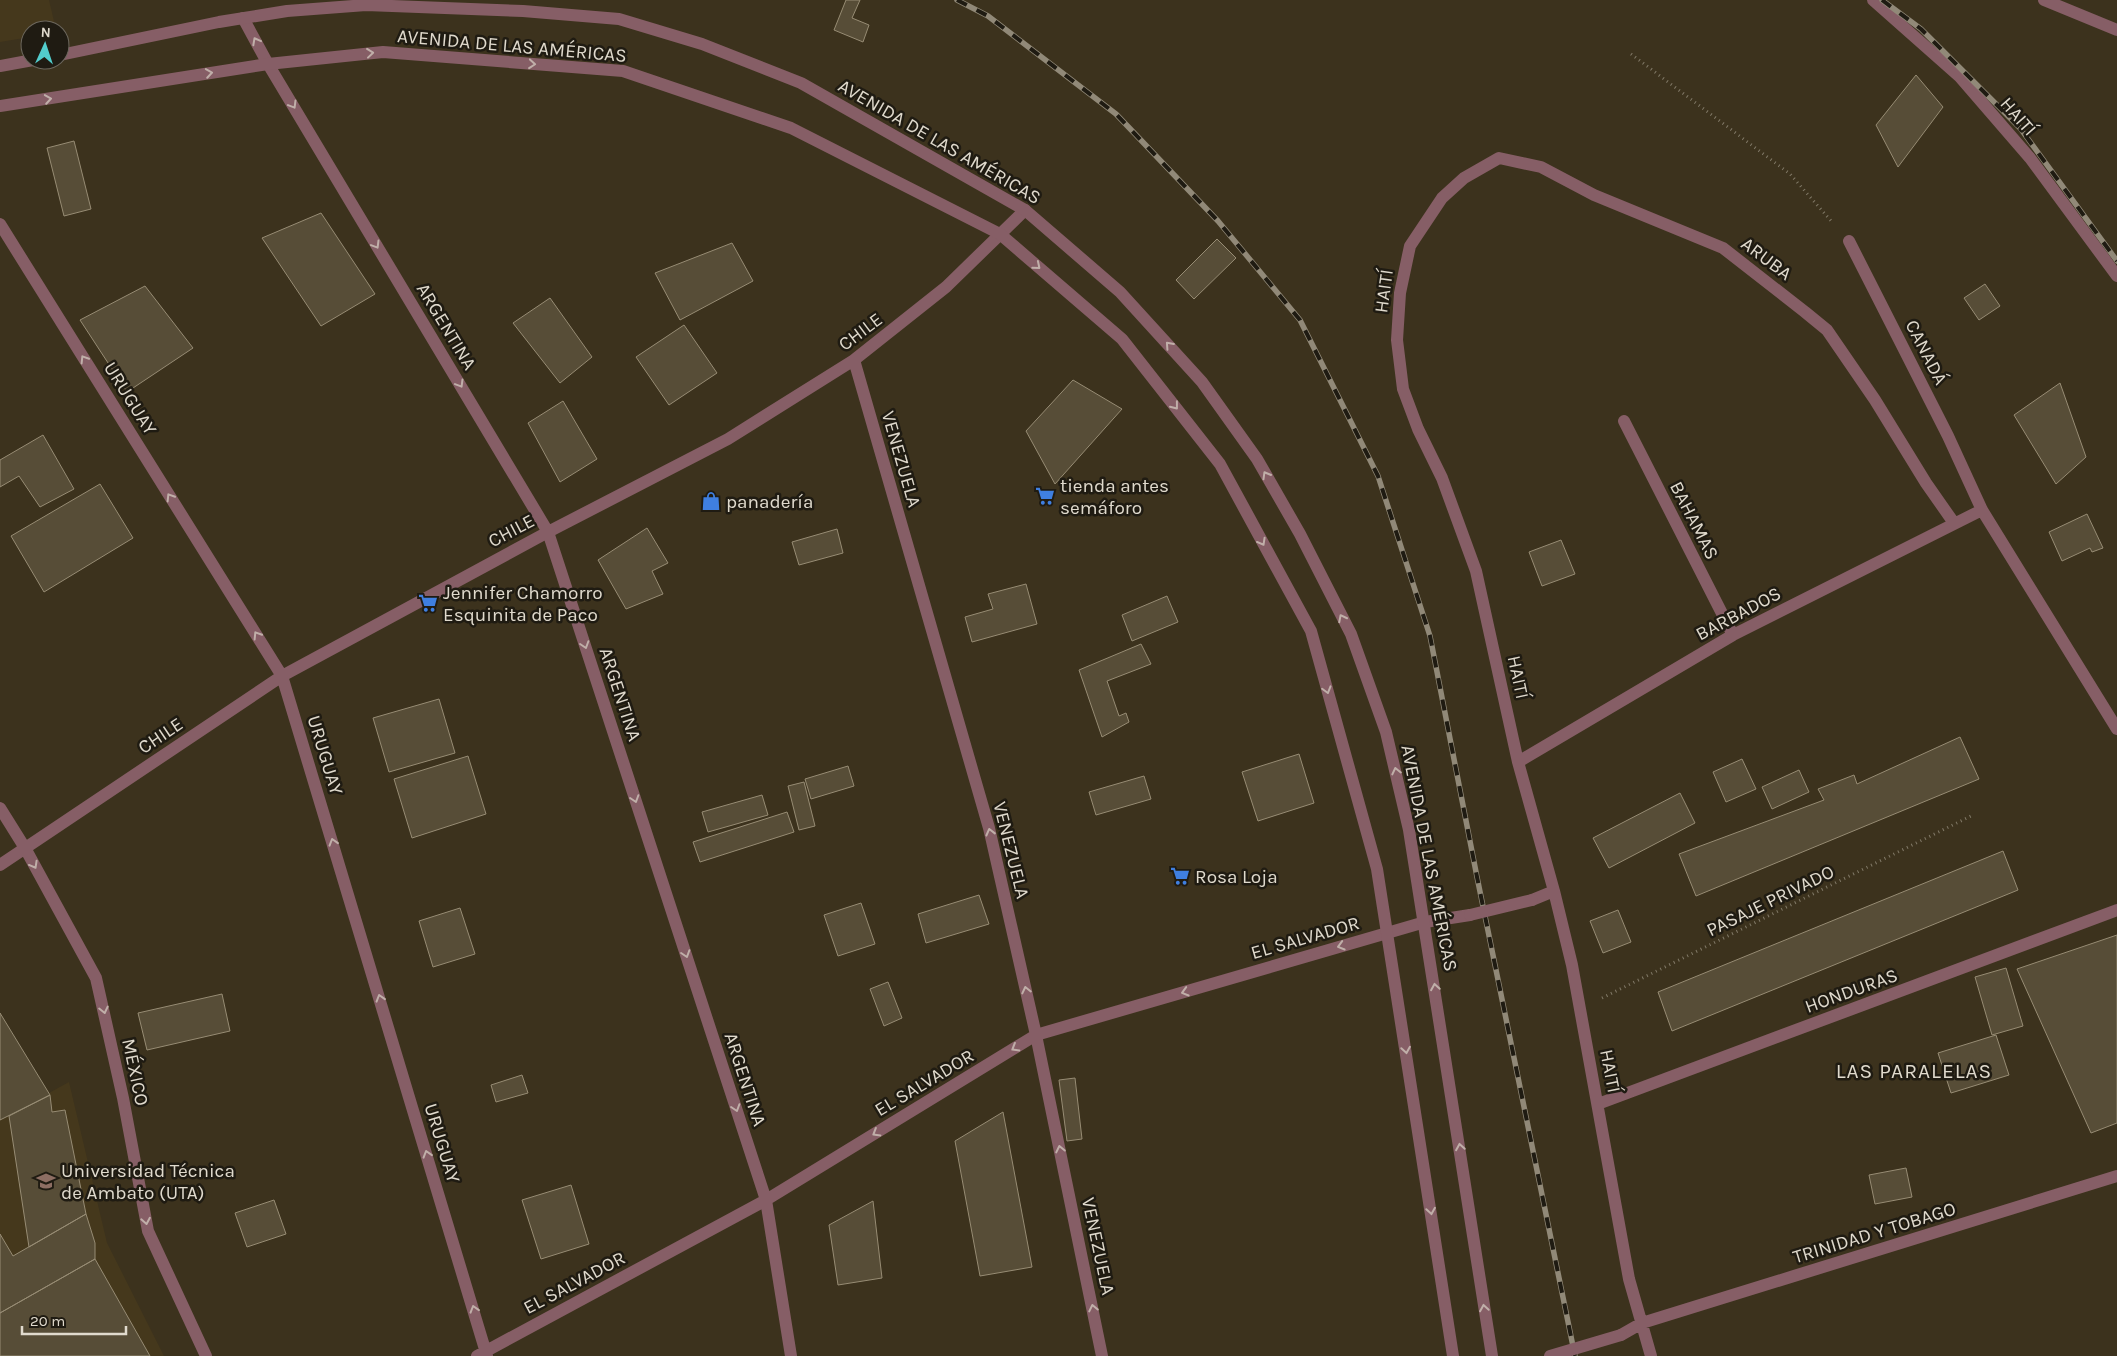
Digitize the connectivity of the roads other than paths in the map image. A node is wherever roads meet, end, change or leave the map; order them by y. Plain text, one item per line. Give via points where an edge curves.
1 (1873, 0) edge
2 (2044, 0) edge
3 (243, 18) junction
4 (2117, 30) edge
5 (70, 53) edge
6 (20, 62) edge
7 (268, 64) junction
8 (0, 66) edge
9 (0, 106) edge
10 (1464, 178) joint
11 (1025, 210) junction
12 (0, 224) edge
13 (1000, 234) junction
14 (1849, 241) road end
15 (2117, 276) edge
16 (854, 360) junction
17 (1624, 421) dead end
18 (1982, 510) junction
19 (1954, 523) junction
20 (548, 532) junction
21 (1733, 636) junction
22 (282, 676) junction
23 (2117, 729) edge
24 (1518, 762) junction
25 (0, 808) edge
26 (25, 848) junction
27 (0, 865) edge
28 (1554, 891) junction
29 (2117, 910) edge
30 (1425, 922) junction
31 (1388, 933) junction
32 (1036, 1035) junction
33 (1598, 1104) junction
34 (2117, 1176) edge
35 (766, 1200) junction
36 (1642, 1323) junction
37 (484, 1354) edge
38 (206, 1356) edge
39 (791, 1356) edge
40 (1102, 1356) edge
41 (1453, 1356) edge
42 (1492, 1356) edge
43 (1550, 1356) edge
44 (1652, 1356) edge

1 - 15 street, HAITÍ via 1960,77 2030,158
2 - 4 street
3 - 5 street, AVENIDA DE LAS AMÉRICAS
7 -> 3 street, ARGENTINA
3 - 11 street, AVENIDA DE LAS AMÉRICAS via 366,5 523,11 618,19 702,44 801,83
6 - 8 street
9 -> 7 street, AVENIDA DE LAS AMÉRICAS
7 -> 13 street, AVENIDA DE LAS AMÉRICAS via 383,52 623,71 791,128
7 -> 20 street, ARGENTINA
10 - 19 street, ARUBA via 1499,158 1541,168 1603,199 1723,248 1828,330
10 - 24 street, HAITÍ via 1442,198 1410,246 1400,293 1396,340 1403,389 1442,478 1476,571
11 - 13 street, CHILE
30 -> 11 street, AVENIDA DE LAS AMÉRICAS via 1409,830 1386,732 1351,634 1300,534 1257,459 1202,382 1120,292
22 -> 12 street, URUGUAY
13 - 16 street, CHILE via 946,287
13 -> 31 street, AVENIDA DE LAS AMÉRICAS via 1122,338 1220,464 1311,631 1377,869
14 - 18 street, CANADÁ
16 - 20 street, CHILE via 728,439
32 -> 16 street, VENEZUELA via 989,828
17 - 21 street, BAHAMAS
18 - 19 street, BARBADOS
18 - 23 street, CANADÁ
19 - 21 street, BARBADOS
20 - 22 street, CHILE
20 -> 35 street, ARGENTINA
21 - 24 street, BARBADOS
22 - 26 street, CHILE
37 -> 22 street, URUGUAY
24 - 28 street, HAITÍ
25 - 26 street, MÉXICO
26 - 27 street, CHILE
26 -> 38 street, MÉXICO via 96,978 124,1098 148,1231
28 - 30 street, EL SALVADOR, bridge via 1532,900 1470,915
28 - 33 street, HAITÍ via 1572,964
29 - 33 street, HONDURAS
30 - 31 street, EL SALVADOR
42 -> 30 street, AVENIDA DE LAS AMÉRICAS
31 -> 32 street, EL SALVADOR
31 -> 41 street, AVENIDA DE LAS AMÉRICAS
32 -> 35 street, EL SALVADOR
40 -> 32 street, VENEZUELA
33 - 36 street, HAITÍ via 1630,1279
34 - 36 street, TRINIDAD Y TOBAGO
35 - 37 street, EL SALVADOR
35 - 39 street, ARGENTINA
36 - 43 street, TRINIDAD Y TOBAGO, bridge via 1621,1335
36 - 44 street

